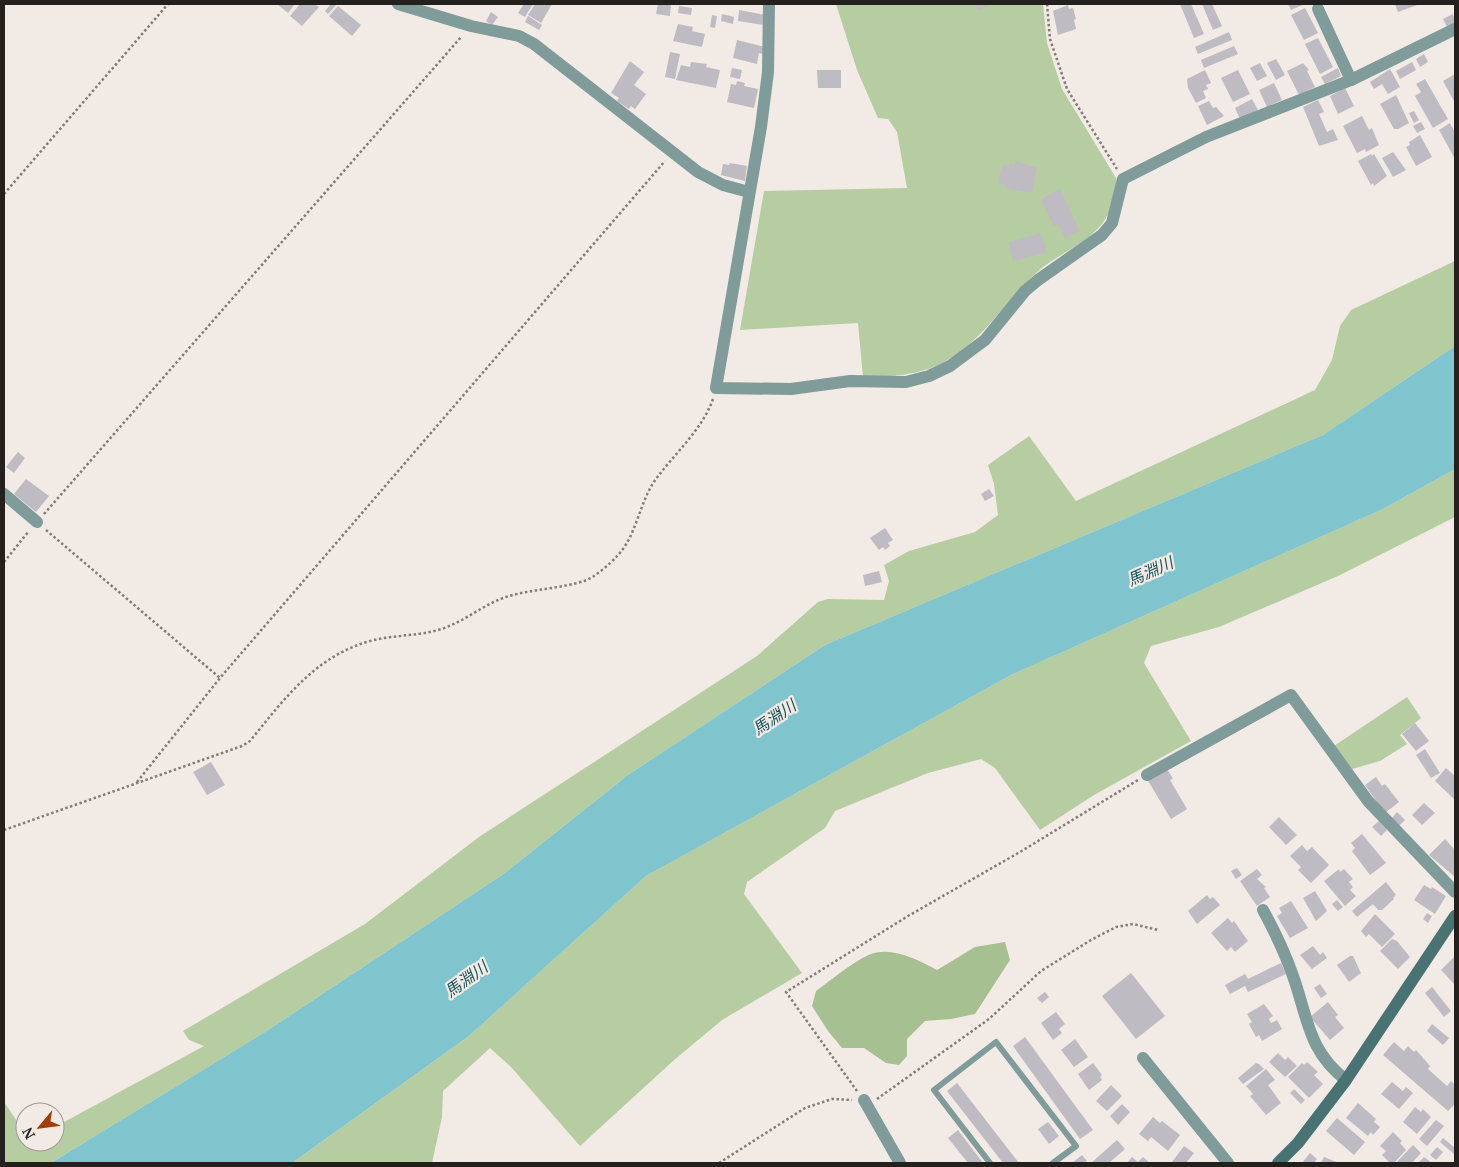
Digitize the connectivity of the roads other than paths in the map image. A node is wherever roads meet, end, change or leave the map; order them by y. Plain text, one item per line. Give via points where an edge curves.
1 (398, 4) edge
2 (769, 4) edge
3 (1318, 9) dead end
4 (1455, 29) edge
5 (1351, 80) junction
6 (749, 192) junction
7 (4, 494) edge
8 (37, 522) road end
9 (1147, 774) road end
10 (1455, 892) edge
11 (1264, 910) dead end
12 (1455, 916) edge
13 (1143, 1058) dead end
14 (1346, 1080) junction
15 (864, 1100) road end
16 (900, 1163) edge
17 (990, 1163) edge
18 (1053, 1163) edge
19 (1228, 1163) edge
20 (1278, 1163) edge

1 - 6 street via 519,36 534,44 698,172 723,185
2 - 6 street via 768,72
3 - 5 street
4 - 5 street
5 - 6 street via 1206,137 1123,179 1112,223 1102,234 1025,291 985,340 950,366 906,382 850,381 791,389 716,388
7 - 8 street
9 - 10 street via 1291,695 1368,801
11 - 14 street via 1281,942 1312,1038 1327,1063
12 - 14 street
13 - 19 street
14 - 20 street via 1298,1143
15 - 16 street
17 - 18 lane via 934,1090 996,1042 1076,1146

